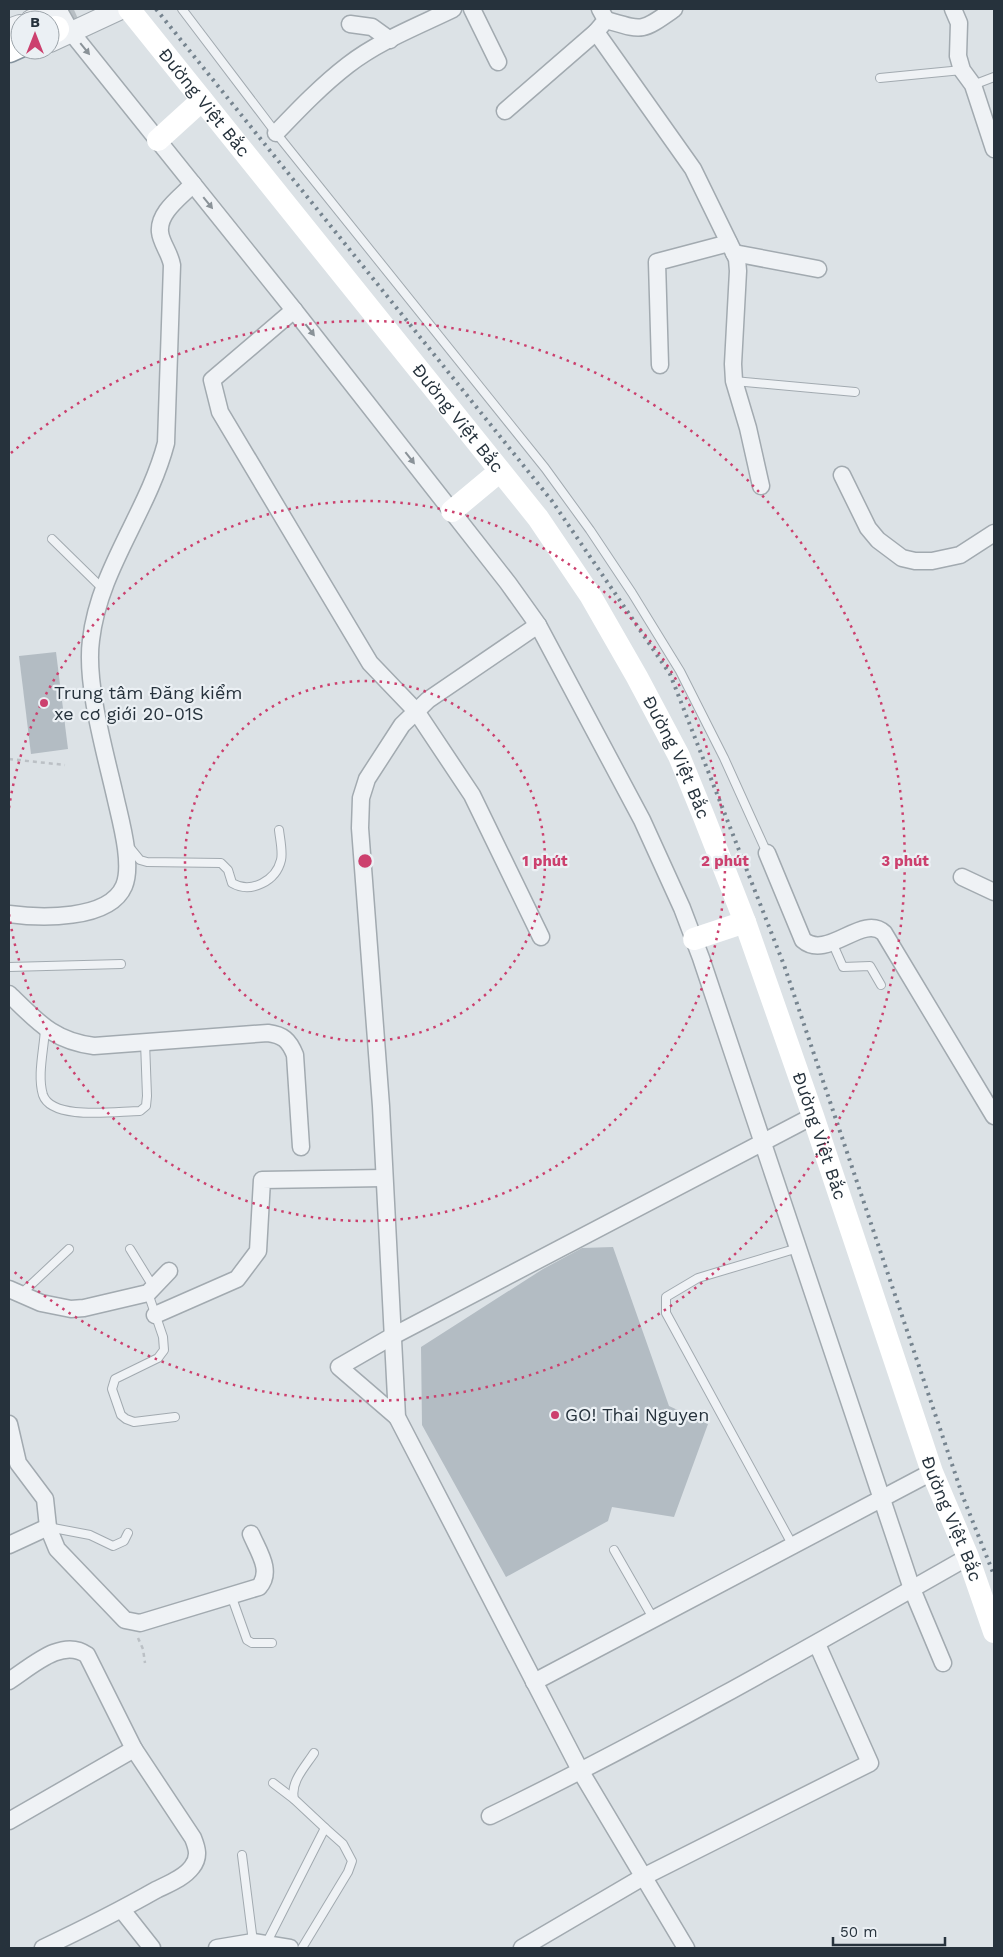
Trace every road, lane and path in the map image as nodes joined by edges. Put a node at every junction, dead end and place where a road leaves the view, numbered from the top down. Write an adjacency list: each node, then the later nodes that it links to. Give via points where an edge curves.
1 (121, 9): 9 (street)
2 (128, 9): 18 (main road, Đường Việt Bắc)
3 (182, 9): 20 (lane)
4 (453, 9): 12 (street)
5 (472, 9): 13 (street)
6 (674, 9): 8 (street, via 638,29)
7 (953, 9): 14 (street, via 959,23 958,56)
8 (601, 20): 19 (street); 24 (street, via 693,169)
9 (60, 22)
10 (350, 24): 12 (street, via 372,27)
11 (60, 32): 21 (street, one-way to 21)
12 (390, 40): 20 (street, via 330,79)
13 (498, 62)
14 (962, 70): 16 (lane); 17 (street)
15 (994, 77): 17 (lane)
16 (880, 78)
17 (973, 85): 22 (street)
18 (202, 100): 21 (main road); 30 (main road, Đường Việt Bắc)
19 (505, 111)
20 (276, 133): 43 (lane, via 544,468 595,538 680,672)
21 (158, 140): 23 (street)
22 (994, 149)
23 (193, 184): 26 (street, one-way to 26); 36 (street, via 162,216 160,232 172,265 166,443 152,486)
24 (732, 248): 25 (street); 27 (street, via 657,262); 28 (street, via 738,272)
25 (818, 269)
26 (294, 310): 33 (street, one-way to 33); 38 (street, via 212,380 220,412 370,663)
27 (660, 365)
28 (734, 381): 29 (lane); 32 (street)
29 (855, 392)
30 (500, 471): 33 (main road); 47 (main road, Đường Việt Bắc, via 538,518 584,587 637,677 679,756)
31 (842, 475): 34 (street, via 868,528 902,558 932,561 960,555)
32 (761, 486)
33 (452, 511): 37 (street)
34 (994, 533)
35 (52, 539): 36 (lane)
36 (102, 588): 42 (street, via 89,658 100,732)
37 (538, 625): 38 (street); 49 (street, via 642,820)
38 (416, 711): 48 (street, via 472,795); 61 (street, via 402,725 367,779 361,798 360,828)
39 (9, 759): 40 (path)
40 (65, 766)
41 (279, 830): 42 (lane, via 282,859 271,879 254,886 240,887 232,883 228,870 221,863 140,860)
42 (123, 831): 46 (street, via 126,872 124,886 115,898 74,915)
43 (767, 853): 50 (street, via 803,940 814,946)
44 (962, 877): 45 (street)
45 (994, 892)
46 (9, 914)
47 (744, 922): 49 (main road); 57 (main road, Đường Việt Bắc)
48 (541, 938)
49 (694, 939): 59 (street)
50 (832, 942): 53 (lane, via 843,967 870,966); 58 (street, via 871,928 884,934)
51 (121, 964): 52 (lane)
52 (9, 967)
53 (881, 984)
54 (9, 994): 55 (street)
55 (45, 1029): 56 (street, via 76,1044 94,1046); 56 (lane, via 43,1095 49,1105 75,1112 140,1111 146,1106)
56 (145, 1042): 60 (street, via 268,1033 280,1035 289,1042 295,1055)
57 (813, 1116): 59 (street); 73 (main road, Đường Việt Bắc)
58 (994, 1116)
59 (764, 1142): 62 (street); 69 (street)
60 (301, 1147)
61 (384, 1178): 68 (street, via 262,1180 258,1251 237,1279); 69 (street)
62 (798, 1248): 74 (street); 78 (lane, via 698,1278 666,1297 666,1313)
63 (69, 1249): 67 (lane)
64 (130, 1249): 66 (lane)
65 (169, 1271): 66 (street)
66 (151, 1290): 67 (street, via 102,1305 71,1309 41,1303); 68 (lane)
67 (15, 1292)
68 (155, 1315): 70 (lane, via 164,1345 162,1355 115,1379 112,1389 126,1420)
69 (391, 1337): 71 (street); 71 (street, via 339,1367)
70 (175, 1417)
71 (397, 1417): 92 (street)
72 (9, 1424): 75 (street, via 18,1463 45,1499)
73 (932, 1472): 74 (street); 81 (main road, Đường Việt Bắc)
74 (882, 1497): 78 (street); 82 (street)
75 (48, 1527): 76 (lane, via 90,1535 113,1546 124,1541); 79 (street); 85 (street, via 57,1549)
76 (128, 1533)
77 (251, 1534): 83 (street, via 267,1572 265,1580 259,1587)
78 (792, 1544): 84 (street)
79 (9, 1545)
80 (614, 1550): 84 (lane)
81 (968, 1557): 82 (street); 86 (main road, Đường Việt Bắc)
82 (912, 1589): 88 (street); 90 (street)
83 (231, 1595): 85 (street); 87 (lane, via 248,1640)
84 (653, 1618): 92 (street)
85 (131, 1623): 89 (path, via 143,1648)
86 (994, 1632)
87 (272, 1643)
88 (817, 1644): 95 (street); 102 (street, via 870,1763)
89 (145, 1663)
90 (943, 1663)
91 (9, 1681): 93 (street, via 60,1649 81,1650 87,1655)
92 (534, 1682): 95 (street)
93 (134, 1749): 99 (street); 103 (street, via 193,1838 197,1858 183,1875)
94 (314, 1754): 97 (lane, via 293,1787)
95 (581, 1772): 98 (street); 102 (street)
96 (273, 1783): 97 (lane)
97 (294, 1799): 100 (lane)
98 (490, 1816)
99 (9, 1821)
100 (325, 1828): 104 (lane); 109 (lane, via 343,1844 352,1861)
101 (242, 1856): 104 (lane)
102 (643, 1877): 110 (street); 111 (street)
103 (122, 1910): 105 (street); 106 (street)
104 (260, 1943): 107 (street); 108 (street)
105 (43, 1948)
106 (152, 1948)
107 (217, 1948)
108 (290, 1948)
109 (302, 1948)
110 (522, 1948)
111 (686, 1948)

